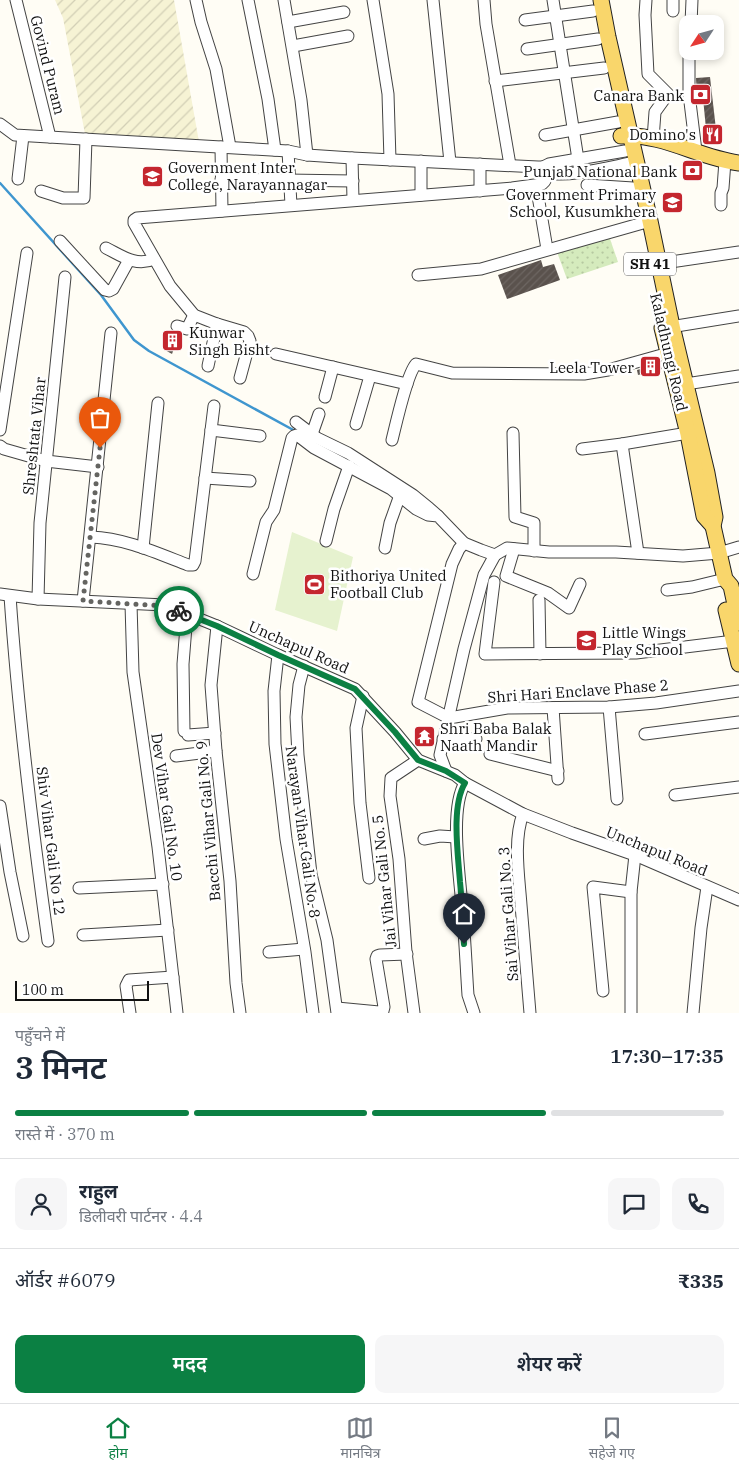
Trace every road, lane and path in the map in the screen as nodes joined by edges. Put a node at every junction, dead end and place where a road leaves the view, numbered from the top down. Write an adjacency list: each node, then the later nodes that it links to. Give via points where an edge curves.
1 (16, 0): 31 (street, Govind Puram)
2 (196, 0): 34 (street, via 216,69)
3 (248, 0): 35 (street)
4 (284, 0): 16 (street)
5 (373, 0): 42 (street, via 388,94)
6 (433, 0): 44 (street)
7 (484, 0): 25 (street)
8 (553, 0): 14 (street)
9 (646, 0): 32 (street, via 648,74 668,94 655,112)
10 (692, 0): 13 (street)
11 (595, 4): 14 (street); 18 (main road, Kaladhungi Road / SH 41); 28 (main road, Kaladhungi Road / SH 41, via 608,38)
12 (344, 12): 16 (street)
13 (691, 15)
14 (556, 16): 15 (street); 19 (street)
15 (524, 20)
16 (288, 22): 20 (street)
17 (348, 36): 20 (street)
18 (598, 40): 19 (street); 23 (main road, Kaladhungi Road / SH 41)
19 (560, 45): 21 (street); 24 (street)
20 (293, 46): 38 (street)
21 (526, 50)
22 (689, 60): 37 (street)
23 (604, 68): 24 (street); 28 (main road, Kaladhungi Road / SH 41)
24 (565, 73): 25 (street); 27 (street)
25 (495, 81): 47 (street)
26 (0, 124): 30 (street, via 15,135)
27 (574, 130): 28 (street); 29 (street); 40 (street)
28 (623, 131): 32 (main road); 41 (main road, Kaladhungi Road / SH 41)
29 (546, 135)
30 (23, 136): 31 (street); 50 (street)
31 (50, 137): 33 (street)
32 (653, 138): 37 (main road)
33 (86, 139): 34 (street); 56 (street, via 84,198 63,198)
34 (225, 147): 35 (street); 51 (street)
35 (275, 150): 36 (street)
36 (288, 150): 38 (street); 52 (street)
37 (696, 151): 45 (main road)
38 (307, 155): 39 (street)
39 (352, 158): 42 (street); 53 (street)
40 (578, 159): 41 (street); 48 (street, via 549,164); 49 (street)
41 (630, 159): 49 (street); 55 (main road, Kaladhungi Road / SH 41); 64 (main road, Kaladhungi Road / SH 41)
42 (390, 160): 43 (street)
43 (421, 161): 44 (street); 59 (street)
44 (450, 162): 46 (street)
45 (732, 162): 62 (street, via 721,193)
46 (480, 164): 47 (street); 58 (street)
47 (510, 166): 48 (street)
48 (544, 170): 49 (street, via 556,175); 58 (street, via 545,181 542,184)
49 (580, 172)
50 (18, 178)
51 (221, 179): 52 (street); 63 (street)
52 (289, 181): 53 (street); 61 (street)
53 (353, 181): 60 (street)
54 (587, 184): 55 (street)
55 (633, 188): 64 (main road, Kaladhungi Road / SH 41)
56 (41, 190)
57 (537, 190): 67 (street)
58 (480, 191): 59 (street)
59 (421, 195): 60 (street)
60 (354, 200): 61 (street)
61 (290, 205): 63 (street)
62 (721, 205)
63 (222, 211): 70 (street, via 137,218 134,223)
64 (645, 221): 67 (street); 72 (main road, Kaladhungi Road / SH 41)
65 (60, 241): 71 (street, via 105,290 113,289)
66 (106, 248): 71 (street)
67 (548, 249): 73 (street, via 481,269)
68 (739, 252): 72 (street)
69 (27, 253): 96 (street)
70 (154, 259): 71 (street); 75 (street, via 170,286)
71 (130, 260)
72 (654, 264): 79 (main road, Kaladhungi Road / SH 41)
73 (418, 275)
74 (65, 277): 106 (street, Shreshtata Vihar)
75 (194, 315): 77 (street); 78 (street, via 187,329)
76 (739, 316): 79 (street)
77 (217, 324): 83 (street); 87 (street, via 248,336 250,341)
78 (177, 326)
79 (667, 327): 81 (main road, Kaladhungi Road / SH 41)
80 (111, 333): 108 (street)
81 (672, 352): 88 (street, via 584,374 452,373 416,364); 89 (main road, Kaladhungi Road / SH 41)
82 (276, 354): 84 (street)
83 (208, 366)
84 (333, 367): 85 (street); 90 (street)
85 (370, 376): 88 (street); 95 (street)
86 (739, 376): 89 (street)
87 (240, 378)
88 (407, 384): 102 (street)
89 (680, 384): 99 (main road, Kaladhungi Road / SH 41)
90 (325, 397)
91 (158, 403): 117 (street)
92 (214, 406): 97 (street)
93 (319, 414): 100 (street)
94 (296, 422): 100 (street)
95 (356, 424)
96 (0, 430)
97 (211, 430): 101 (street); 109 (street)
98 (513, 433): 120 (street, via 516,517 534,523)
99 (693, 433): 103 (street); 122 (main road, Kaladhungi Road / SH 41, via 715,517 712,526)
100 (312, 434): 112 (street, via 389,479)
101 (260, 436)
102 (392, 440)
103 (622, 444): 105 (street); 121 (street)
104 (0, 446): 106 (street)
105 (582, 449)
106 (46, 461): 108 (street); 130 (street, Shreshtata Vihar)
107 (349, 466): 111 (street); 114 (street); 124 (street, via 297,435 292,438 274,510 266,522)
108 (98, 467): 113 (street)
109 (205, 478): 110 (street); 117 (street, via 193,565)
110 (250, 481)
111 (400, 495): 112 (street, via 428,516); 118 (street)
112 (438, 516): 115 (street)
113 (90, 537): 117 (street, via 105,537); 132 (street)
114 (326, 541)
115 (464, 543): 123 (street); 146 (street, via 452,564 418,702)
116 (739, 547): 122 (street)
117 (143, 548)
118 (385, 548)
119 (514, 549): 120 (street); 123 (street, via 507,548); 127 (street, via 506,576 548,593 568,608)
120 (534, 551): 121 (street)
121 (638, 553): 122 (street, via 683,556)
122 (719, 553): 125 (main road, Kaladhungi Road / SH 41)
123 (495, 554): 146 (street, via 484,575)
124 (253, 574)
125 (725, 579): 128 (street); 135 (main road, Kaladhungi Road / SH 41, via 731,586); 137 (main road, Kaladhungi Road / SH 41, via 722,589)
126 (494, 582): 138 (street, via 485,654)
127 (580, 584)
128 (667, 590)
129 (5, 595): 130 (street, Unchapul Road); 175 (street, Shiv Vihar Gali No 12)
130 (38, 599): 132 (street, Unchapul Road)
131 (539, 600): 138 (street)
132 (83, 601): 133 (street, Unchapul Road)
133 (131, 604): 134 (street, Unchapul Road, via 165,606); 167 (street, Dev Vihar Gali No. 10, via 133,672)
134 (187, 614): 136 (street, Unchapul Road); 148 (street, via 183,664 186,733)
135 (739, 623)
136 (217, 626): 139 (street, Unchapul Road); 148 (street, Bacchi Vihar Gali No. 9, via 211,685)
137 (734, 641): 138 (street, via 636,653); 140 (main road, Kaladhungi Road / SH 41)
138 (540, 654)
139 (278, 655): 141 (street, Unchapul Road); 176 (street, Narayan Vihar Gali No. 8, via 274,691 275,744)
140 (739, 664)
141 (304, 666): 143 (street, Unchapul Road, via 355,689); 181 (street, via 296,717 298,755 311,874 327,940)
142 (739, 691): 144 (street, Shri Hari Enclave Phase 2)
143 (362, 696): 155 (street, Unchapul Road); 166 (street, via 356,728)
144 (609, 707): 145 (street, Shri Hari Enclave Phase 2); 160 (street)
145 (554, 708): 146 (street, Shri Hari Enclave Phase 2, via 507,708); 153 (street, via 558,775)
146 (449, 718): 150 (street)
147 (739, 722): 149 (street)
148 (215, 733): 152 (street, Bacchi Vihar Gali No. 9)
149 (645, 734)
150 (443, 739): 151 (street); 156 (street, via 440,755)
151 (476, 739)
152 (216, 751): 154 (street); 184 (street, Bacchi Vihar Gali No. 9)
153 (490, 754)
154 (176, 756)
155 (418, 760): 156 (street, Unchapul Road); 178 (street, Jai Vihar Gali No. 5, via 391,778 390,783)
156 (446, 771): 157 (street, Unchapul Road)
157 (465, 783): 162 (street, Unchapul Road); 163 (street, via 460,790)
158 (739, 788): 159 (street)
159 (675, 795)
160 (617, 799)
161 (0, 806): 174 (street)
162 (522, 814): 165 (street, Unchapul Road); 188 (street, Sai Vihar Gali No. 3, via 518,840 519,875)
163 (456, 837): 164 (street); 187 (street, via 468,996)
164 (424, 839)
165 (635, 855): 169 (street, Unchapul Road); 170 (street)
166 (369, 878)
167 (163, 884): 168 (street); 172 (street, Dev Vihar Gali No. 10)
168 (79, 888)
169 (707, 888): 171 (street, Unchapul Road); 190 (street)
170 (631, 892): 180 (street, via 593,887); 189 (street)
171 (739, 900)
172 (168, 930): 173 (street); 179 (street, Dev Vihar Gali No. 10)
173 (83, 935)
174 (23, 936)
175 (48, 941)
176 (304, 949): 177 (street); 185 (street, Narayan Vihar Gali No. 8)
177 (269, 952)
178 (407, 954): 181 (street, via 377,956 383,1011); 186 (street, Jai Vihar Gali No. 5)
179 (173, 977): 182 (street, via 129,980 126,986); 183 (street, Dev Vihar Gali No. 10)
180 (603, 991)
181 (337, 1011)
182 (130, 1013)
183 (177, 1013)
184 (240, 1013)
185 (313, 1013)
186 (414, 1013)
187 (474, 1013)
188 (530, 1013)
189 (630, 1013)
190 (692, 1013)

